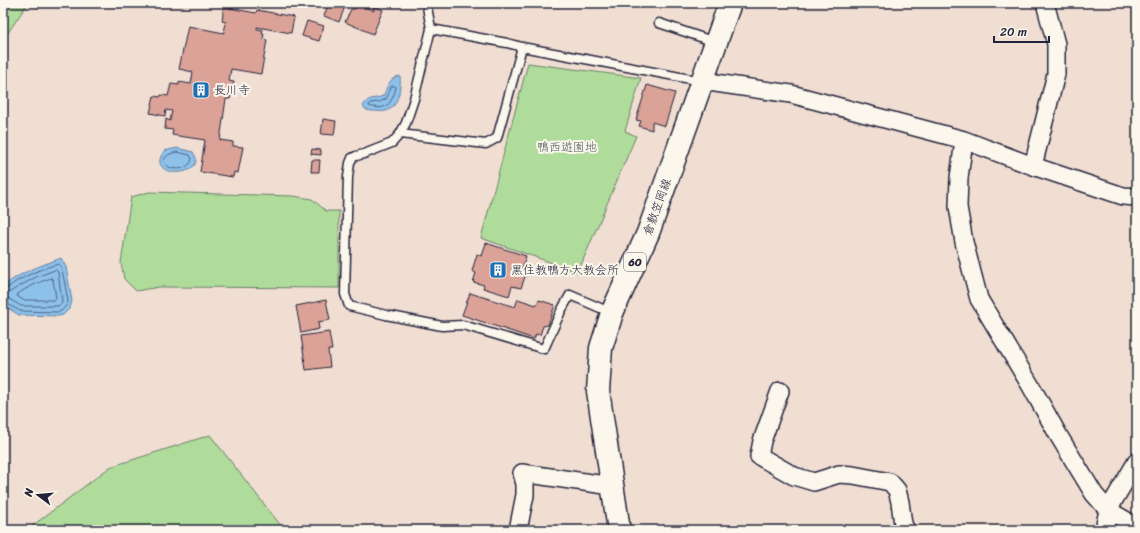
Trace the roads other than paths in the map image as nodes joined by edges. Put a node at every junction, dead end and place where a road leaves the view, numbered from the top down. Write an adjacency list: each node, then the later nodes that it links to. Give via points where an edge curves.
1 (428, 3): 5 (lane)
2 (730, 3): 6 (main road, 倉敷笠岡線 / 60)
3 (1046, 3): 11 (street, via 1056,44 1056,74)
4 (659, 23): 6 (lane)
5 (431, 29): 7 (lane); 9 (lane, via 414,99)
6 (716, 42): 8 (main road, 倉敷笠岡線 / 60)
7 (522, 46): 8 (lane); 9 (lane, via 497,138 486,144)
8 (702, 81): 10 (street, via 791,94); 13 (main road, 倉敷笠岡線 / 60, via 648,233)
9 (400, 134): 13 (lane, via 392,143 356,156 350,163 345,294 349,306 442,326 463,325 544,349 570,295)
10 (964, 140): 11 (street); 17 (street, via 958,207 979,299 1080,472)
11 (1033, 166): 12 (street, via 1124,196)
12 (1137, 197)
13 (612, 313): 16 (main road, 倉敷笠岡線 / 60, via 601,348 598,391)
14 (780, 391): 21 (street, via 759,456 794,476 814,482 839,474 890,482 897,490)
15 (1137, 461): 17 (street)
16 (612, 486): 19 (street, via 522,473 526,495); 20 (main road, 倉敷笠岡線 / 60)
17 (1108, 510): 18 (street); 22 (street)
18 (1137, 527)
19 (518, 530)
20 (619, 530)
21 (906, 530)
22 (1104, 530)

